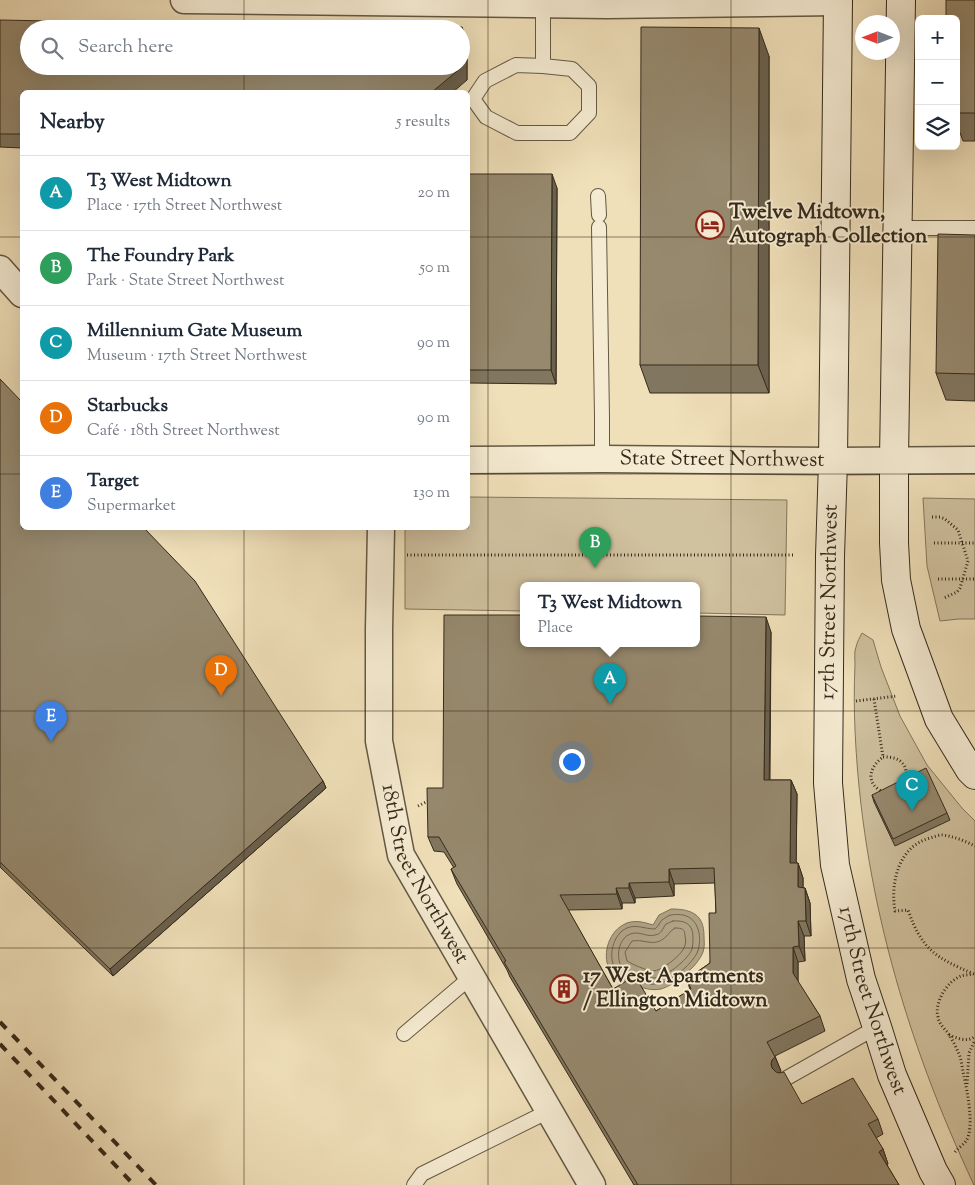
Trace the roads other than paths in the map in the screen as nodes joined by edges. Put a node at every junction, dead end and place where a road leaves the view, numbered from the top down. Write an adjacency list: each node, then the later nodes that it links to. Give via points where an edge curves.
1 (184, 0): 3 (street)
2 (901, 0): 9 (main road)
3 (349, 1): 6 (street)
4 (838, 1): 5 (street); 17 (main road, 17th Street Northwest)
5 (607, 2): 6 (street)
6 (543, 4): 7 (lane)
7 (543, 66): 7 (lane, via 516,65 485,81 473,99 486,117 517,133 570,133 589,113 589,86 572,69)
8 (598, 196): 13 (lane)
9 (898, 228): 10 (lane); 15 (main road)
10 (975, 228)
11 (0, 269): 12 (street)
12 (20, 292)
13 (602, 459): 14 (street, State Street Northwest); 17 (street, State Street Northwest)
14 (470, 460)
15 (894, 460): 16 (street, State Street Northwest); 17 (street, State Street Northwest); 19 (main road, via 896,580 906,629 939,719)
16 (975, 460)
17 (833, 461): 21 (main road, 17th Street Northwest, via 829,792 835,865 861,979)
18 (381, 530): 20 (street, 18th Street Northwest, via 379,741 401,856)
19 (975, 775)
20 (471, 977): 22 (lane); 24 (street, 18th Street Northwest)
21 (876, 1027): 23 (lane); 27 (main road, 17th Street Northwest, via 892,1075)
22 (404, 1034)
23 (784, 1079)
24 (549, 1111): 25 (lane, via 422,1174); 26 (street, 18th Street Northwest)
25 (414, 1185)
26 (592, 1185)
27 (941, 1185)

